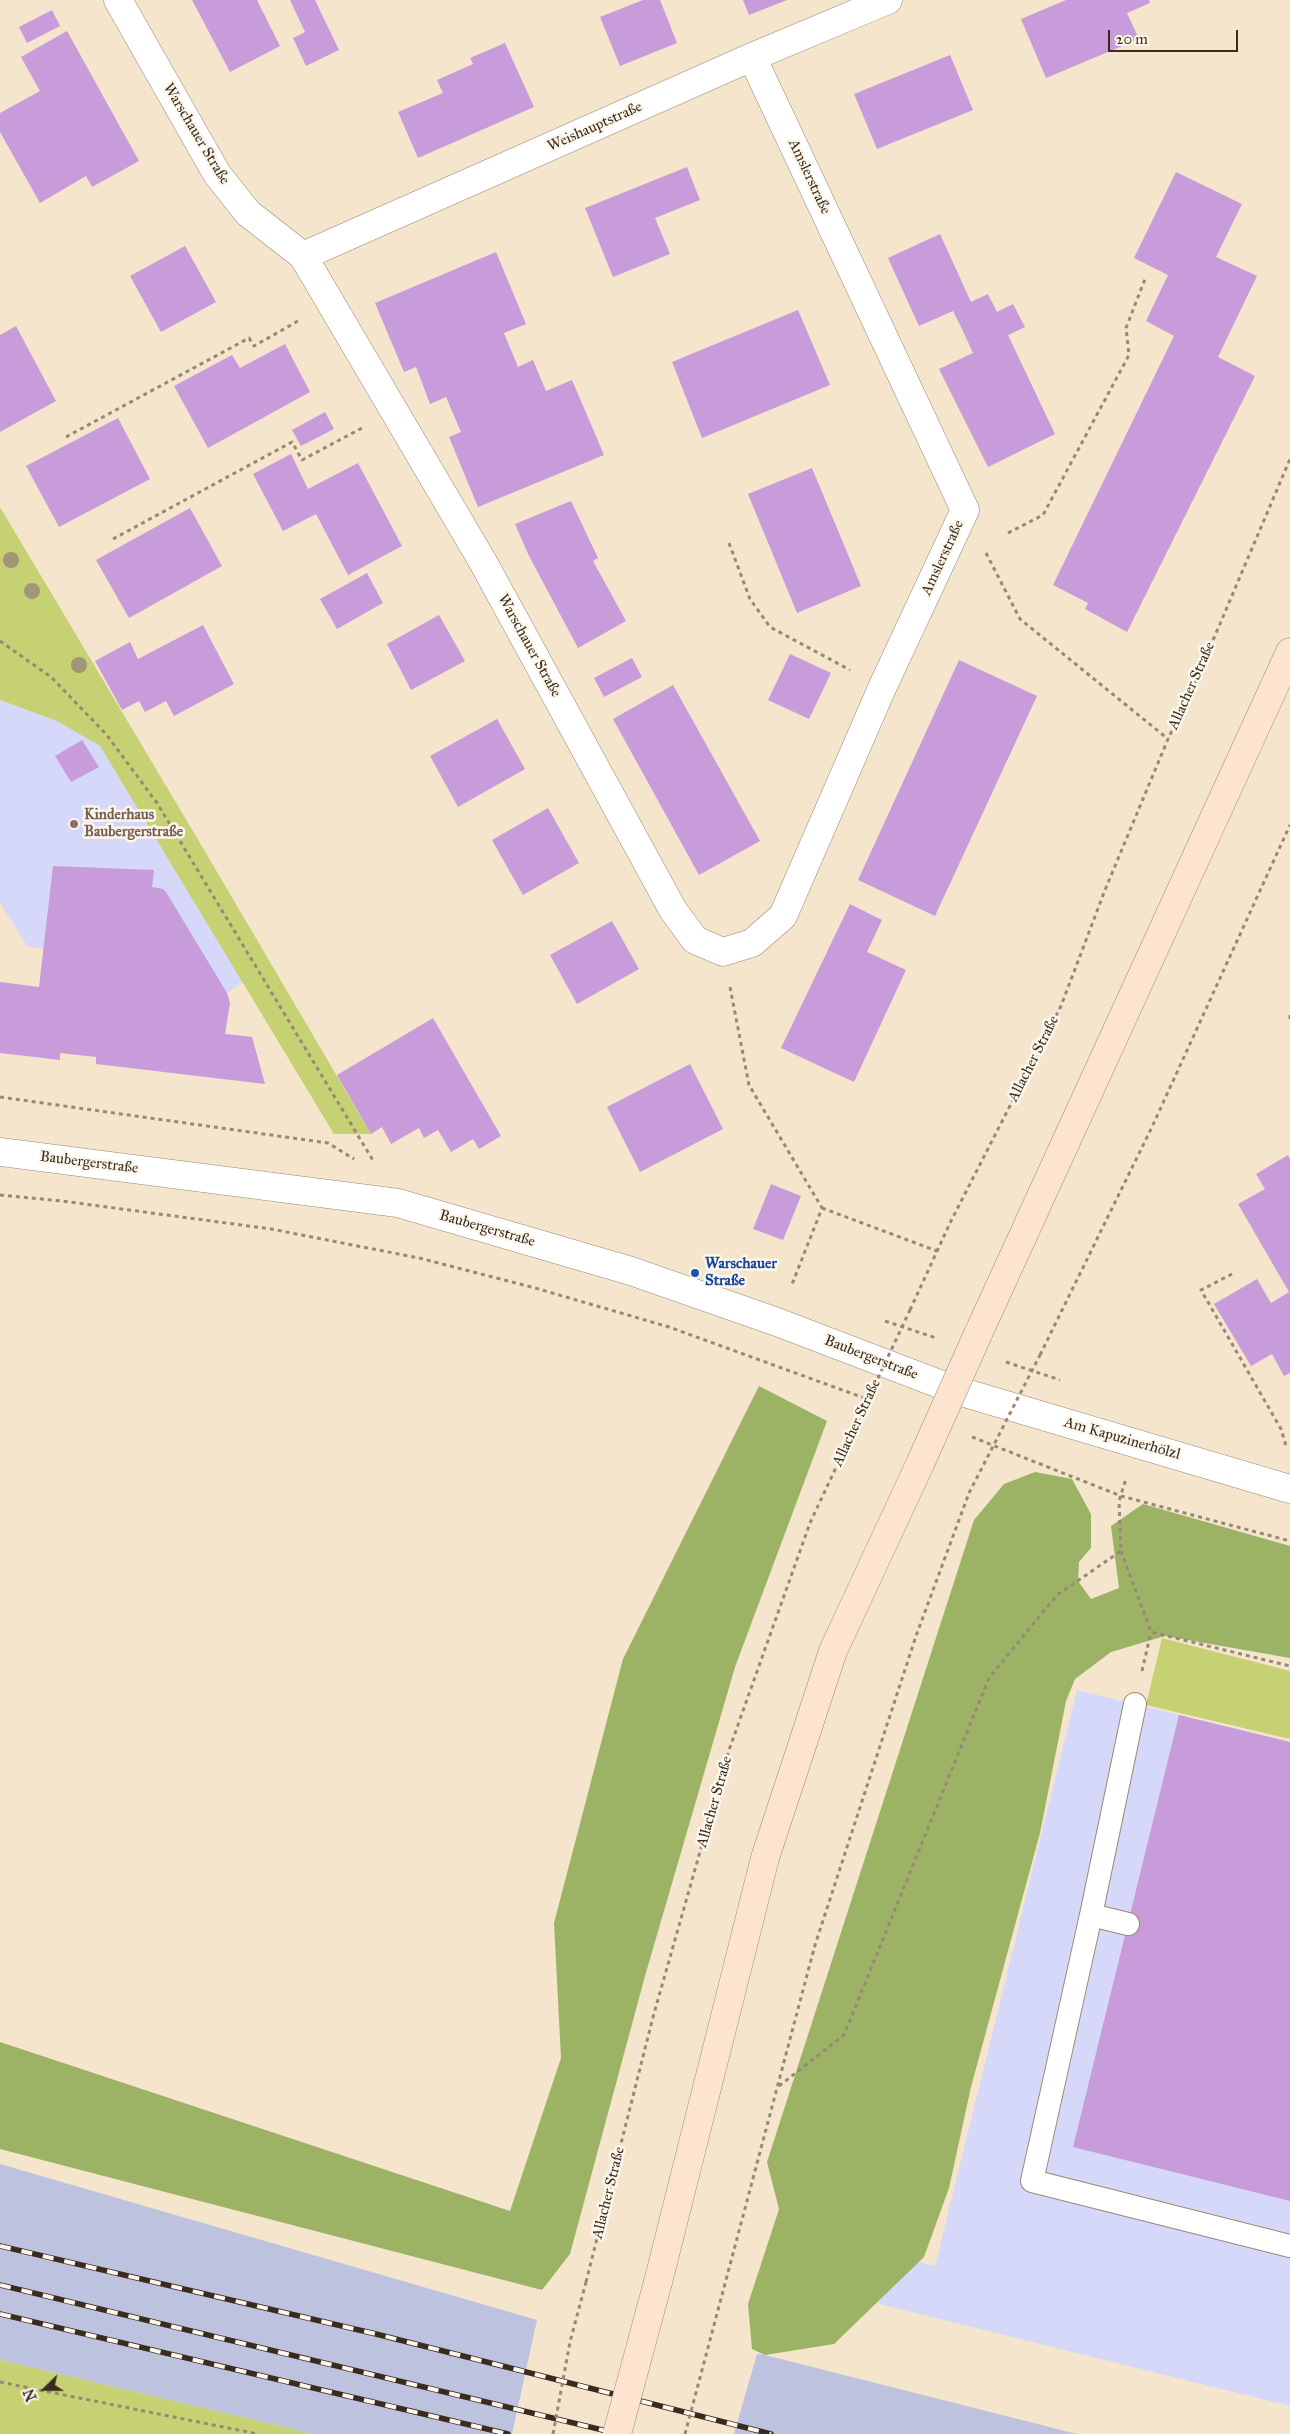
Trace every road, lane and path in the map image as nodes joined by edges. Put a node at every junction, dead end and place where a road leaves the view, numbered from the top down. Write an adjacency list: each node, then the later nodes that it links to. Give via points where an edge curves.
1 (118, 0): 4 (street, Warschauer Straße, via 217,174 248,213)
2 (888, 0): 3 (street, Weishauptstraße)
3 (752, 57): 4 (street, Weishauptstraße); 10 (street, Amslerstraße)
4 (303, 256): 6 (street, Warschauer Straße)
5 (1145, 279): 11 (path, via 1126,328 1129,355 1043,514)
6 (331, 303): 7 (street, Warschauer Straße); 8 (path, via 254,346 249,338)
7 (395, 410): 12 (path, via 302,460 292,442); 19 (street, Warschauer Straße, via 483,562 673,910 695,940)
8 (66, 437)
9 (1290, 459): 17 (path, Allacher Straße)
10 (965, 510): 16 (street, Amslerstraße); 17 (path, via 1020,619)
11 (1008, 533)
12 (113, 540)
13 (729, 543): 16 (path, via 750,599 770,627)
14 (0, 641): 26 (path, via 52,677 106,734 157,803)
15 (1290, 652): 50 (main road, bridge, via 833,1651 765,1858)
16 (882, 688): 19 (street, Amslerstraße, via 784,916 752,943)
17 (1168, 739): 28 (path, Allacher Straße, via 1061,1006)
18 (1290, 825): 45 (path, bridge, via 1152,1127 969,1493 916,1636 815,1945)
19 (723, 952): 27 (path, via 748,1086)
20 (1290, 1015): 21 (path)
21 (1290, 1019)
22 (0, 1097): 24 (path, via 328,1143)
23 (0, 1152): 26 (street, Baubergerstraße)
24 (358, 1162)
25 (0, 1195): 32 (path, via 271,1229 420,1258 669,1327)
26 (398, 1203): 30 (street, Baubergerstraße, via 632,1271)
27 (822, 1208): 28 (path); 30 (path)
28 (937, 1251): 49 (path, Allacher Straße, bridge, via 810,1524 729,1750 653,2016 570,2342)
29 (1232, 1274): 35 (path, via 1201,1290 1281,1429)
30 (777, 1322): 31 (street, Baubergerstraße)
31 (955, 1390): 34 (street, Am Kapuzinerhölzl)
32 (874, 1402)
33 (966, 1435): 37 (path)
34 (1137, 1443): 36 (street, Am Kapuzinerhölzl); 37 (path)
35 (1290, 1457)
36 (1290, 1489)
37 (1121, 1496): 38 (path); 39 (path)
38 (1290, 1541)
39 (1121, 1551): 40 (path); 45 (path, via 1057,1595 990,1678 844,2035)
40 (1151, 1632): 41 (path); 42 (path)
41 (1290, 1666)
42 (1134, 1704): 43 (lane)
43 (1091, 1915): 44 (lane); 46 (lane, via 1032,2181)
44 (1128, 1924)
45 (778, 2086): 51 (path, bridge)
46 (1290, 2246)
47 (0, 2382): 48 (path)
48 (258, 2434)
49 (553, 2434)
50 (617, 2434)
51 (685, 2434)

